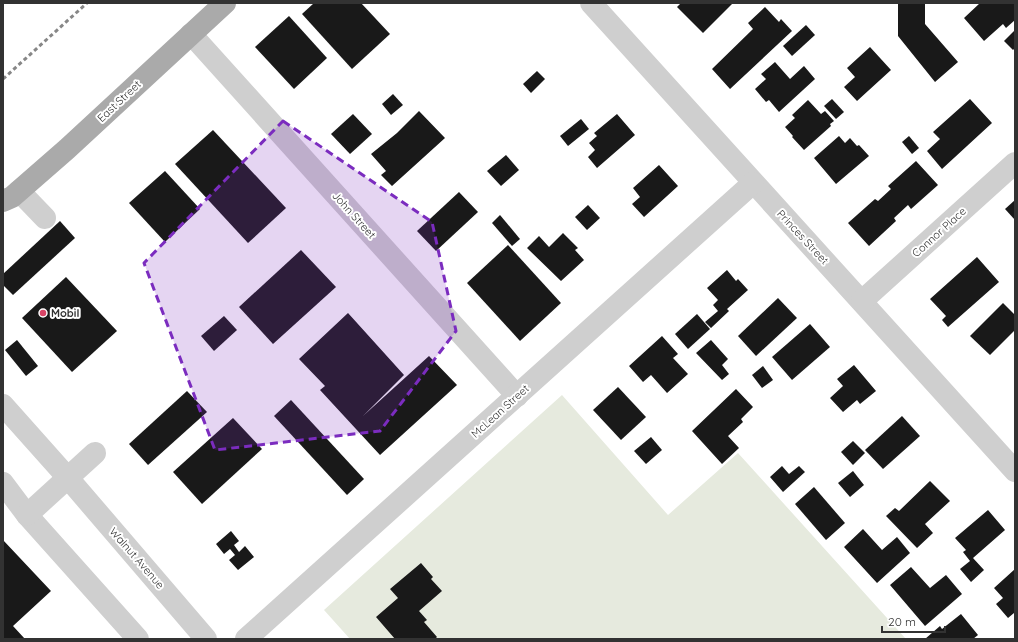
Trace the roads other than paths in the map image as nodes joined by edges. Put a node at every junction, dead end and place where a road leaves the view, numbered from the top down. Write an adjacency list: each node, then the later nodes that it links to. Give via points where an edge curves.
1 (225, 3): 3 (main road, East Street)
2 (591, 3): 5 (street, Princes Street)
3 (191, 34): 6 (main road, East Street); 9 (street, John Street)
4 (1015, 163): 8 (street, Connor Place)
5 (753, 183): 8 (street, Princes Street); 9 (street, McLean Street)
6 (9, 200): 7 (street)
7 (44, 218)
8 (862, 302): 12 (street, Princes Street)
9 (517, 396): 18 (street, McLean Street)
10 (3, 405): 13 (street, Walnut Avenue)
11 (95, 453): 13 (street)
12 (1015, 471)
13 (68, 478): 15 (street); 17 (street, Walnut Avenue)
14 (3, 483): 15 (street)
15 (27, 515): 16 (street)
16 (138, 639)
17 (206, 639)
18 (246, 639)

